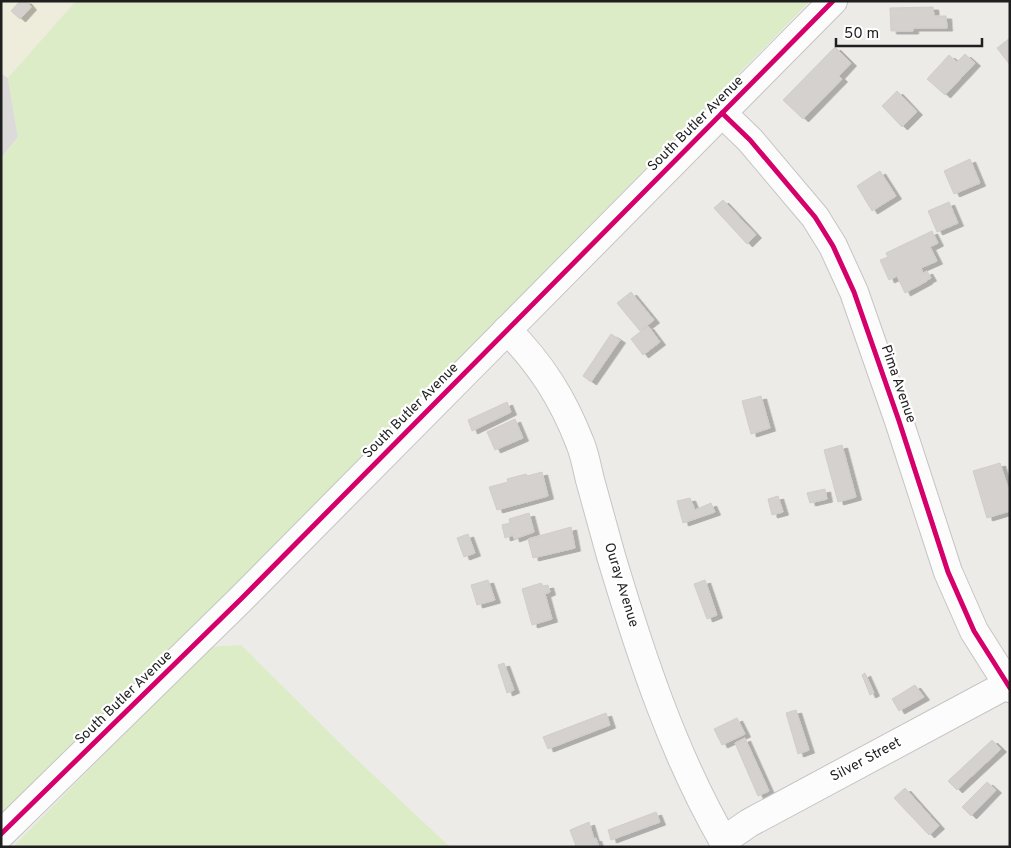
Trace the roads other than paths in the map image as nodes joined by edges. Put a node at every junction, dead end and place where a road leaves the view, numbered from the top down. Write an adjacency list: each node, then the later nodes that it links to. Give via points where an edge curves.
1 (832, 1): 2 (street, South Butler Avenue)
2 (722, 113): 3 (street, South Butler Avenue); 4 (street, Pima Avenue, via 750,140 815,217 833,246 854,292 948,572 974,631)
3 (507, 330): 5 (street, South Butler Avenue, via 241,599); 6 (street, Ouray Avenue, via 546,376 581,445 611,556 661,706 695,788)
4 (1009, 685): 6 (street, Silver Street, via 757,819)
5 (1, 834)
6 (725, 844)

